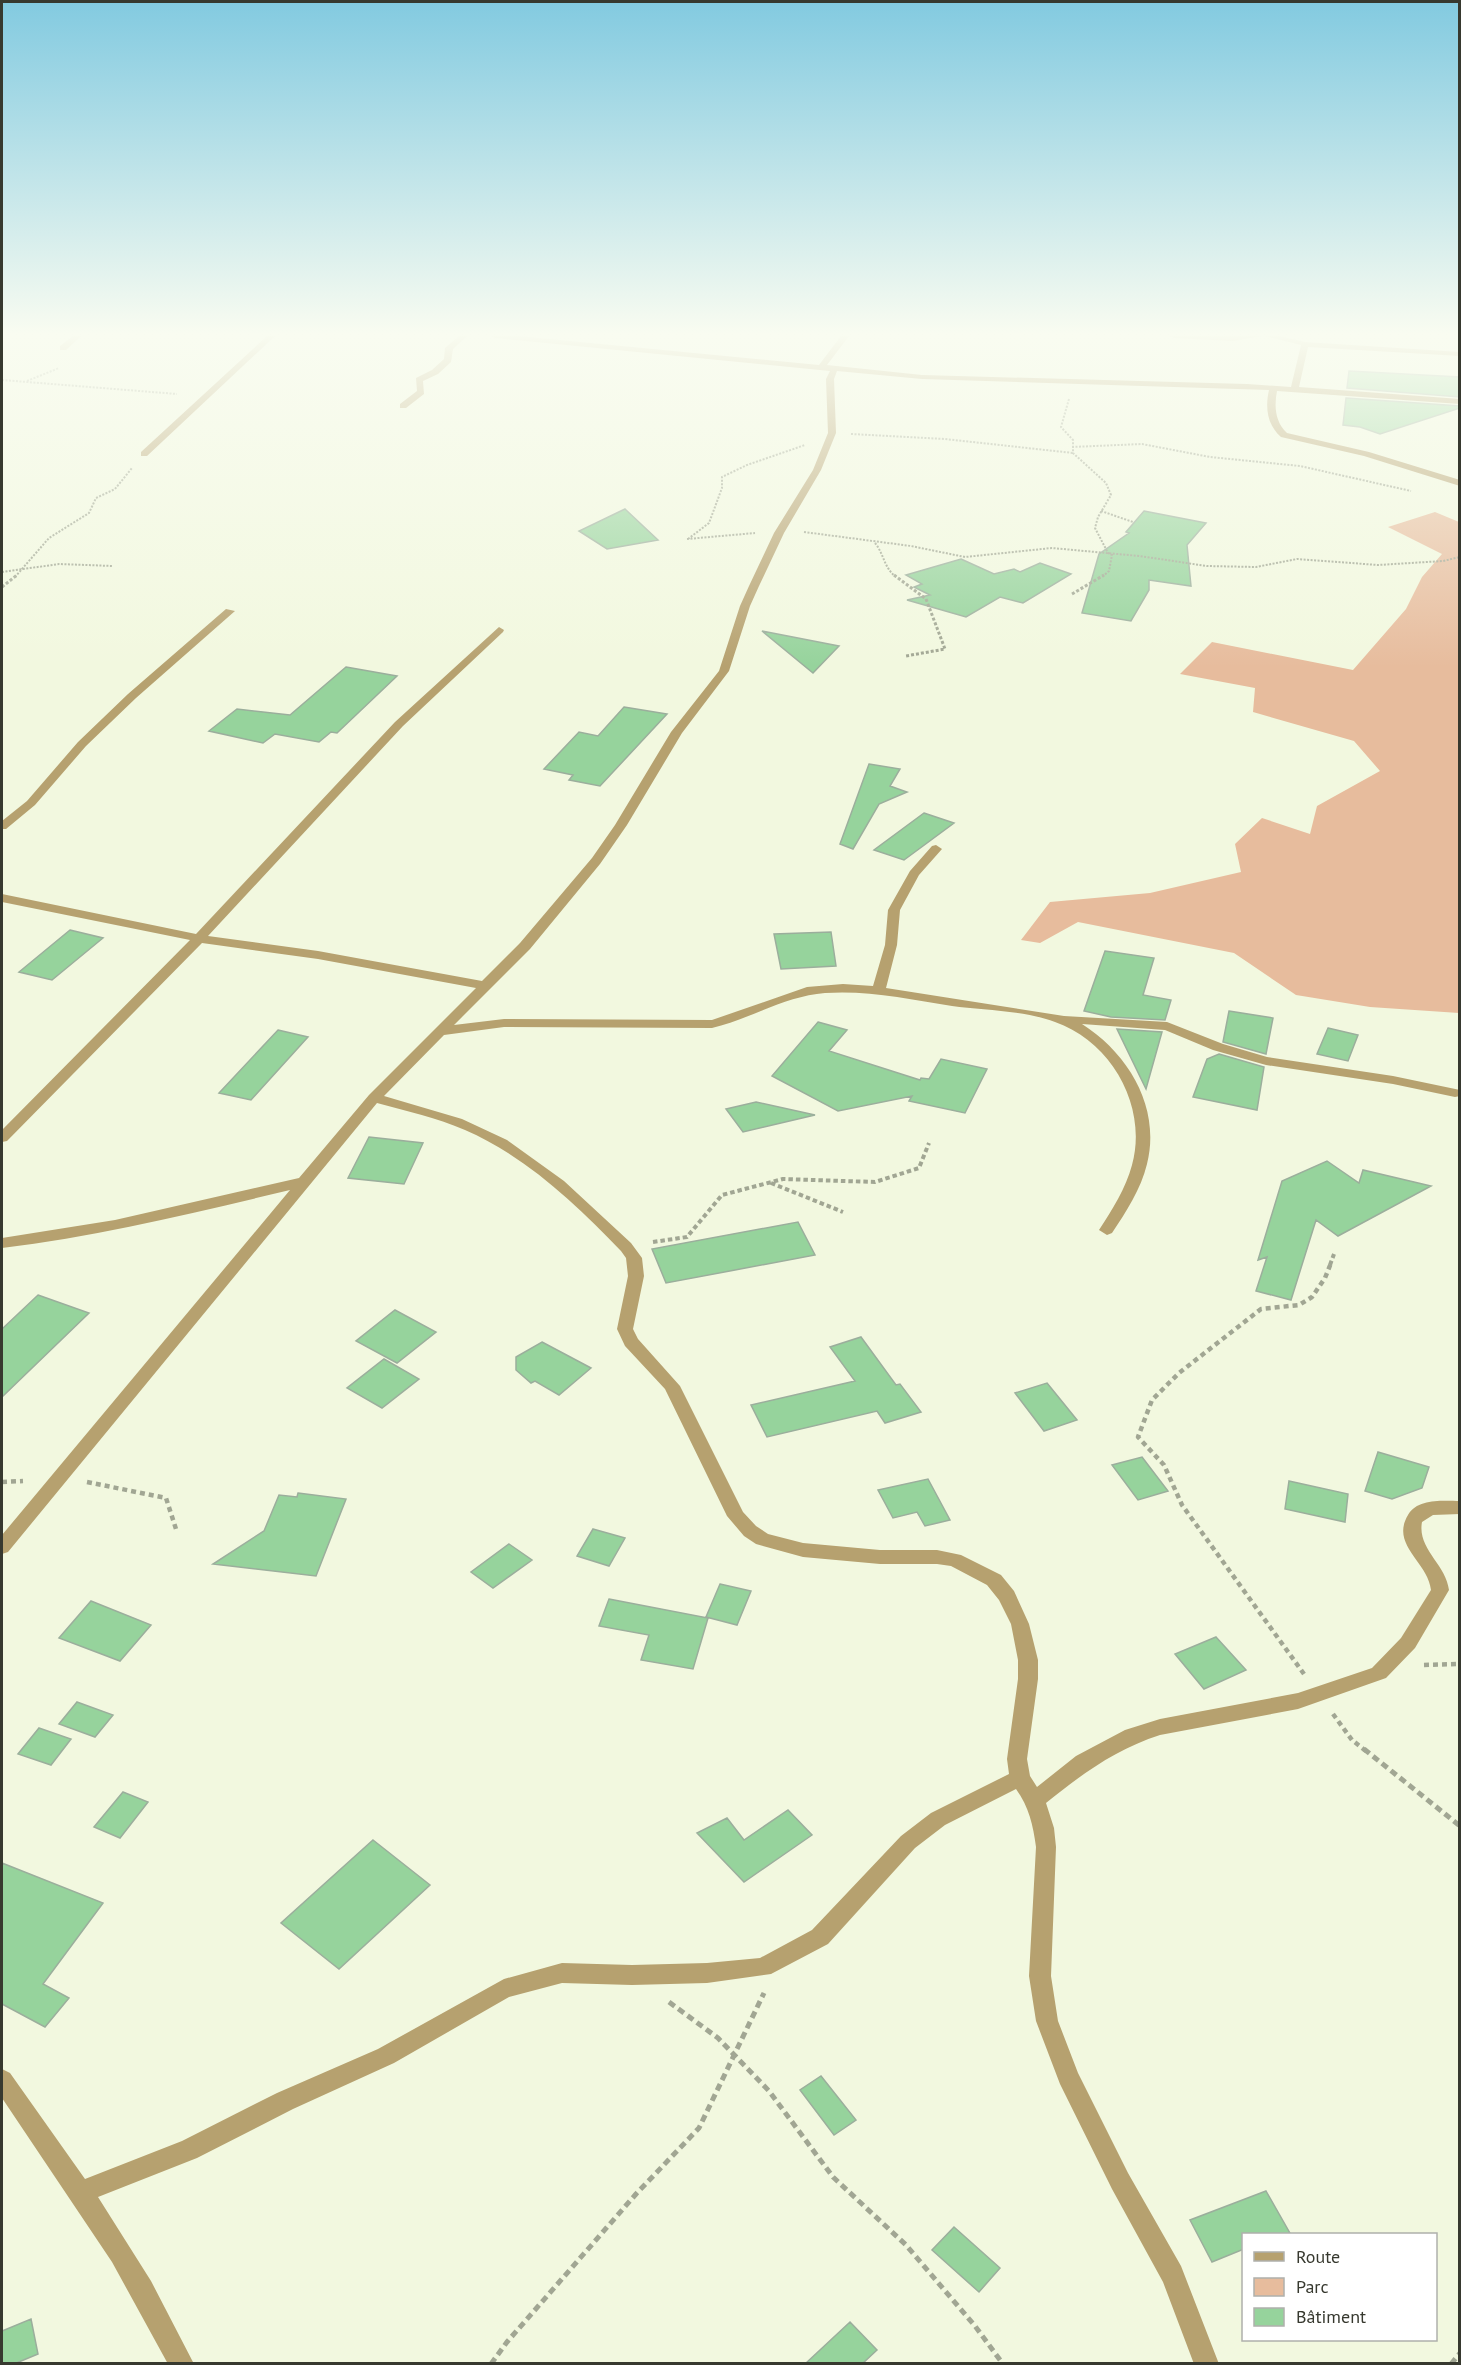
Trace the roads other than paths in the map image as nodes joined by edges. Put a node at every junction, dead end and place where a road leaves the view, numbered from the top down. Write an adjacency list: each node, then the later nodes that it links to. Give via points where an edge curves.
1 (152, 446): 4 (street)
2 (827, 446): 12 (street, via 745,606 724,671 677,732 596,861)
3 (1333, 446): 5 (street)
4 (144, 454)
5 (1460, 483)
6 (230, 611): 8 (street, via 132,696 82,744 31,803)
7 (499, 630): 11 (street, via 399,724)
8 (2, 826)
9 (936, 849): 13 (street, via 914,874 894,910 891,945)
10 (2, 898): 11 (street)
11 (197, 938): 12 (street, via 318,955); 18 (street)
12 (486, 986): 15 (street)
13 (878, 991): 14 (street); 15 (street, via 808,991 778,998 735,1019 712,1024 516,1023)
14 (1058, 1018): 16 (street, via 1167,1026 1266,1061 1415,1083); 20 (street, via 1080,1028 1107,1051 1121,1068 1141,1108 1144,1132 1140,1164)
15 (443, 1030): 17 (street)
16 (1455, 1093)
17 (374, 1098): 19 (street); 24 (street, via 481,1132 505,1145 543,1172 626,1246 634,1258 636,1276 625,1329 631,1342 672,1386 736,1516 750,1531 762,1539 803,1550 955,1560 994,1580 1007,1596 1020,1624 1028,1660 1017,1759)
18 (2, 1138)
19 (303, 1182): 21 (street, via 146,1219); 23 (street)
20 (1107, 1230)
21 (2, 1243)
22 (1460, 1508): 25 (street, via 1428,1508 1412,1524 1414,1544 1441,1582 1440,1590 1408,1643 1379,1673 1267,1708 1160,1727 1132,1736 1083,1762)
23 (2, 1547)
24 (1020, 1778): 25 (street); 27 (street, via 938,1819 915,1836 820,1937 764,1967 707,1973 562,1973 504,1989 386,2056 189,2150)
25 (1035, 1800): 29 (street, via 1046,1847 1040,1976 1047,2021 1068,2077 1172,2276)
26 (2, 2080): 27 (street)
27 (82, 2193): 28 (street)
28 (182, 2364)
29 (1208, 2364)

